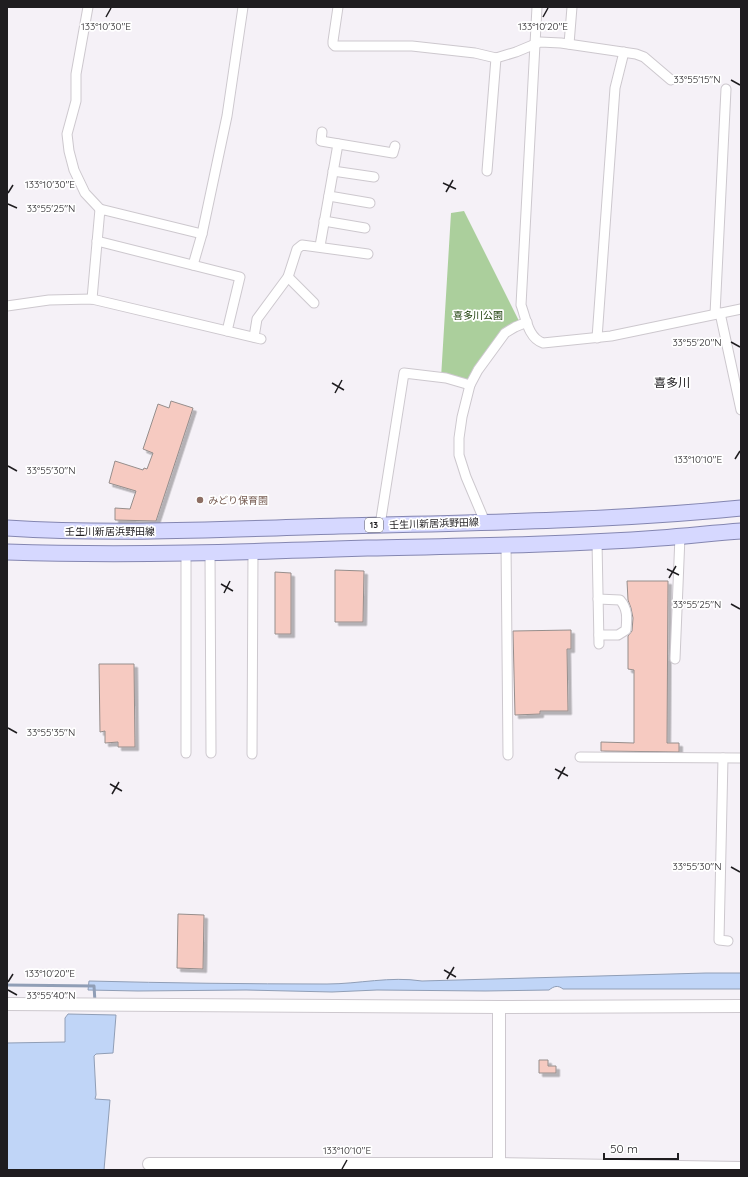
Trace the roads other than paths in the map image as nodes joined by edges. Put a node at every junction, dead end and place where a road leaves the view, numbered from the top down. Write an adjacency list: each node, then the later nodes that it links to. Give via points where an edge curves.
1 (88, 7): 20 (street, via 76,74 76,102 67,134 74,170 85,193)
2 (244, 7): 23 (street, via 227,116)
3 (338, 7): 9 (street, via 332,44 335,46 412,46)
4 (537, 7): 6 (street)
5 (572, 7): 7 (street)
6 (535, 44): 7 (street); 9 (street); 34 (street, via 521,305)
7 (569, 44): 8 (street)
8 (624, 52): 10 (street, via 644,57); 36 (street, via 615,88)
9 (496, 58): 16 (street)
10 (671, 80)
11 (726, 89): 33 (street)
12 (322, 132): 13 (street, via 321,141)
13 (338, 144): 14 (street, via 394,153); 15 (street)
14 (395, 146)
15 (333, 171): 17 (street); 18 (street)
16 (487, 171)
17 (374, 177)
18 (329, 196): 19 (street); 21 (street)
19 (370, 203)
20 (100, 209): 23 (street); 24 (street)
21 (324, 221): 22 (street); 25 (street)
22 (365, 228)
23 (202, 234): 27 (street)
24 (97, 241): 27 (street); 29 (street)
25 (320, 246): 26 (street); 28 (street, via 302,245 297,249)
26 (368, 254)
27 (193, 265): 35 (street, via 240,277)
28 (288, 277): 30 (street); 35 (street, via 257,319 257,338)
29 (92, 299): 31 (street, via 48,300); 35 (street)
30 (314, 302)
31 (7, 306)
32 (741, 309): 33 (street)
33 (717, 314): 36 (street, via 638,332); 38 (street)
34 (527, 322): 36 (street, via 533,337 543,343); 37 (street, via 505,333)
35 (227, 331)
36 (597, 338)
37 (470, 385): 40 (street, via 460,431 459,454); 41 (street, via 446,378 404,373)
38 (741, 410)
39 (741, 508): 40 (main road, 壬生川新居浜野田線 / 13, via 615,518)
40 (485, 522): 41 (main road, 壬生川新居浜野田線 / 13)
41 (380, 525): 42 (main road, 壬生川新居浜野田線 / 13, via 120,532)
42 (7, 528)
43 (741, 531): 44 (main road)
44 (680, 536): 45 (main road); 52 (street)
45 (597, 542): 46 (main road); 51 (street)
46 (506, 544): 47 (main road); 56 (street)
47 (253, 551): 49 (main road); 55 (street)
48 (7, 552): 50 (main road)
49 (210, 552): 50 (main road); 54 (street)
50 (186, 553): 53 (street)
51 (598, 599): 51 (street, via 599,640 626,630 625,606 620,600)
52 (675, 659)
53 (186, 753)
54 (211, 753)
55 (252, 754)
56 (508, 754)
57 (580, 757): 58 (street)
58 (723, 758): 59 (street); 60 (street, via 718,940)
59 (741, 758)
60 (728, 941)
61 (7, 1004): 63 (street)
62 (741, 1006): 63 (street)
63 (499, 1007): 65 (street)
64 (149, 1164): 65 (street)
65 (499, 1164): 66 (street)
66 (741, 1168)

